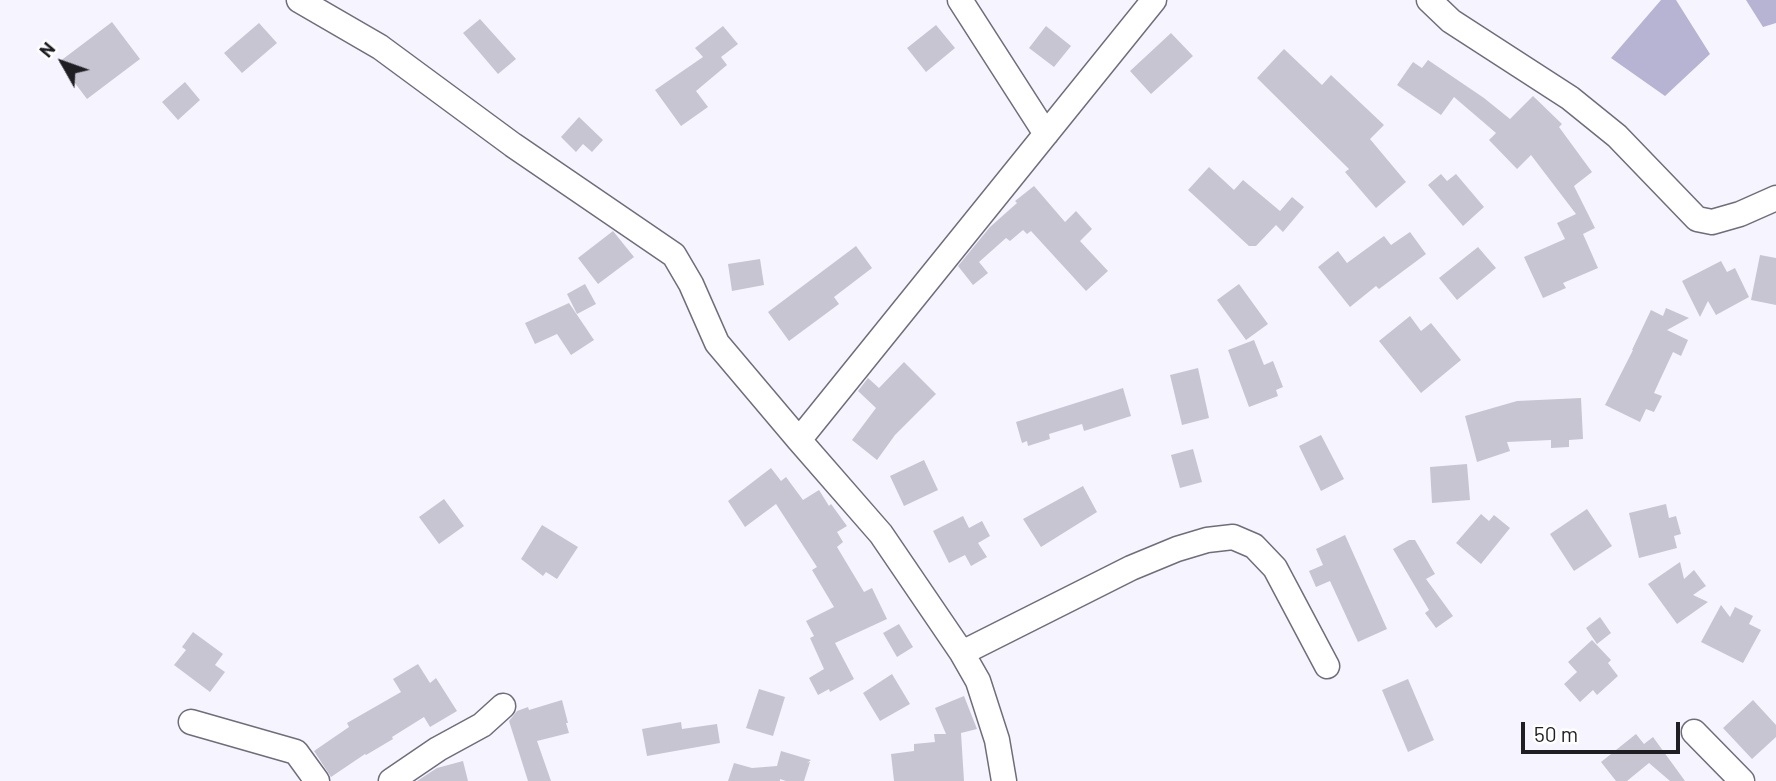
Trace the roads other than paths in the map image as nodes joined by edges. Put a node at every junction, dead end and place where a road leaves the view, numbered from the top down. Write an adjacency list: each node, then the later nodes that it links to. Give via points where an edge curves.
1 (299, 0): 7 (street, via 380,47 674,255 717,343)
2 (961, 0): 5 (street)
3 (1154, 0): 5 (street)
4 (1429, 0): 6 (street, via 1451,21 1570,98 1617,136 1697,219 1712,222)
5 (1046, 134): 7 (street)
6 (1776, 198)
7 (799, 440): 8 (street, via 881,534)
8 (962, 653): 9 (street, via 1131,568 1177,549 1233,537 1254,546 1275,568); 15 (street, via 978,681 998,740)
9 (1327, 666)
10 (503, 706): 14 (street, via 482,725)
11 (191, 722): 13 (street, via 296,752)
12 (1694, 732): 16 (street)
13 (317, 781)
14 (391, 781)
15 (1004, 781)
16 (1742, 781)

